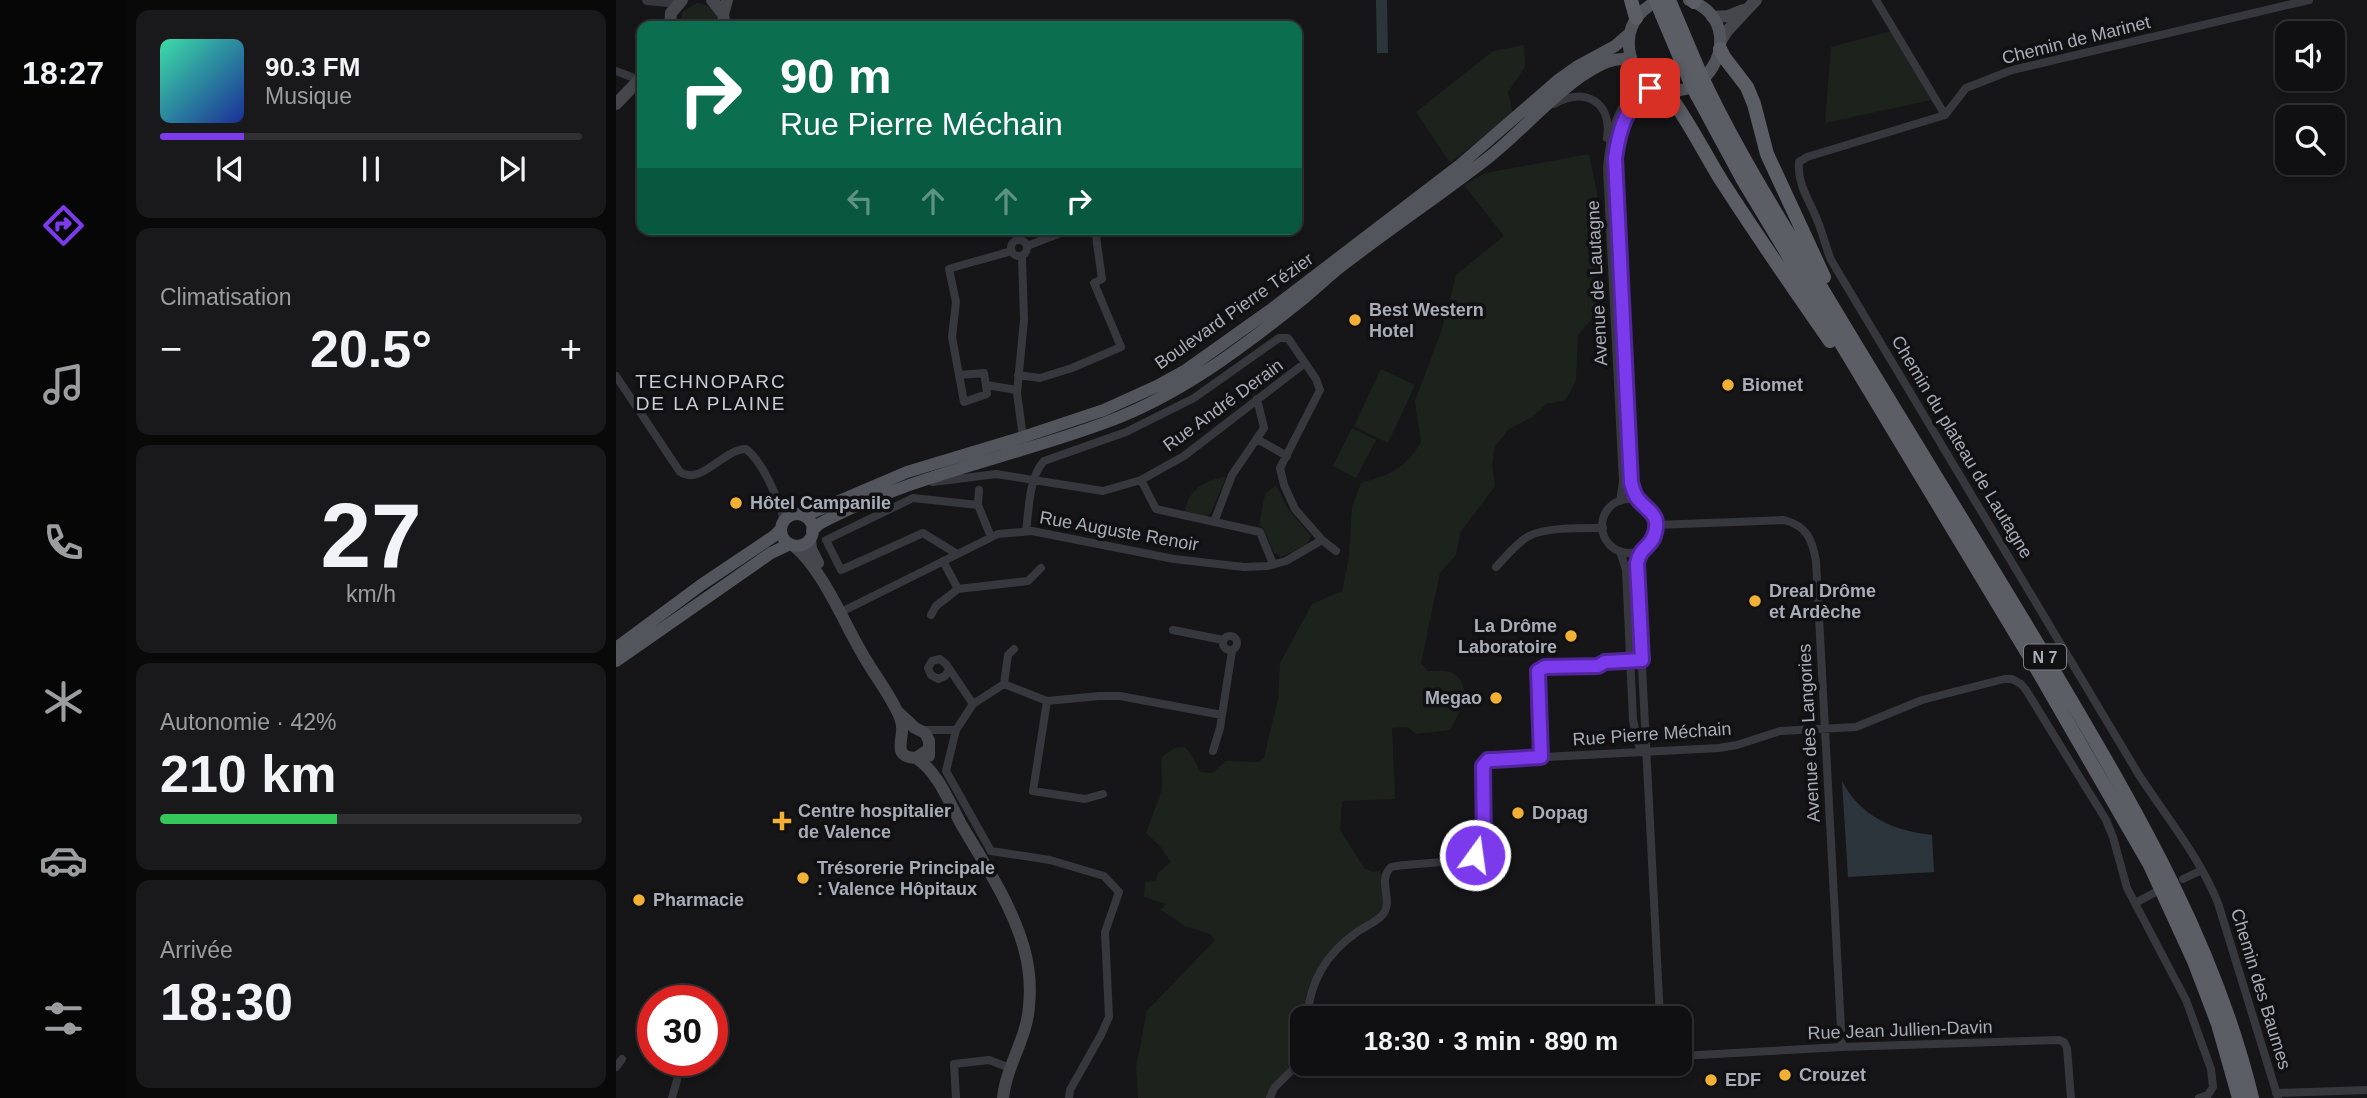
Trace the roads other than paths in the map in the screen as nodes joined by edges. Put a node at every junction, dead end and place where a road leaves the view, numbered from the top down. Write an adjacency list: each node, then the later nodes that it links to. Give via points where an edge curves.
1 (648, 0): 7 (street); 14 (street)
2 (712, 0): 13 (main road)
3 (727, 0): 13 (main road)
4 (1631, 0): 12 (highway)
5 (1876, 0): 25 (street)
6 (2309, 0): 25 (street, Chemin de Marinet, via 2012,69 1966,88)
7 (680, 1): 15 (main road)
8 (1692, 1): 11 (main road)
9 (1664, 4): 12 (main road, via 1646,7); 23 (highway, N 7, bridge)
10 (1752, 4): 11 (main road, via 1728,16); 17 (main road)
11 (1712, 17): 17 (main road)
12 (1636, 18): 16 (main road)
13 (724, 20)
14 (669, 21)
15 (671, 21)
16 (1630, 33): 18 (main road); 41 (main road, Boulevard Pierre Tézier, via 1557,81 1460,165 1186,370 1104,410)
17 (1720, 49): 22 (main road, via 1710,73 1698,83 1681,89); 34 (highway, via 1751,96 1767,153)
18 (1634, 65): 22 (main road, via 1645,79); 26 (main road, Boulevard Pierre Tézier, via 1612,60 1584,75); 27 (street, Avenue de Lautagne, via 1634,87 1611,136)
19 (616, 71): 20 (street)
20 (637, 78)
21 (637, 83): 24 (main road)
22 (1661, 87): 44 (highway); 50 (street, Avenue de Lautagne, via 1641,95 1623,120 1615,158 1631,483)
23 (1702, 92): 34 (highway, N 7); 44 (highway, N 7, via 1743,180)
24 (616, 103)
25 (1945, 115): 96 (street, Chemin du plateau de Lautagne, via 1807,157 1799,162 1802,189 1831,260 2132,764)
26 (1522, 128): 27 (street, via 1565,97 1592,100 1600,105 1608,123); 47 (main road, Boulevard Pierre Tézier, via 1233,353 1163,397 1074,434)
27 (1607, 168): 49 (street, Avenue de Lautagne, via 1623,482)
28 (1056, 235): 30 (street)
29 (1097, 235): 36 (street, via 1102,279 1094,284 1121,347 1040,379)
30 (1027, 246): 31 (street, via 1016,240); 32 (street)
31 (1011, 251): 32 (street); 35 (street, via 949,269 956,302 952,337)
32 (1022, 256): 36 (street, via 1024,320)
33 (1305, 363): 40 (street, Rue André Derain); 43 (street, via 1320,390); 45 (street, via 1288,338 1279,338 1194,398 1126,432 1044,461)
34 (1871, 372): 119 (highway, N 7, via 2047,660 2162,860 2223,998)
35 (959, 375): 38 (street, via 984,373); 38 (street, via 964,401 987,394)
36 (1018, 375): 39 (street)
37 (617, 380): 51 (street, via 680,472 695,475 730,453 746,449)
38 (986, 385): 39 (street)
39 (1017, 390): 41 (street)
40 (1257, 399): 42 (street, via 1264,428); 46 (street, Rue André Derain, via 1184,456)
41 (1023, 437): 53 (main road, Boulevard Pierre Tézier, via 907,472)
42 (1258, 439): 43 (street); 54 (street, via 1232,475)
43 (1287, 456): 61 (street, via 1280,468 1284,485 1295,509)
44 (1917, 471): 118 (highway, N 7, via 2150,865 2202,981)
45 (1034, 479): 46 (street, Rue André Derain, via 1103,491); 47 (street, Rue André Derain, via 996,474); 58 (street)
46 (1141, 480): 54 (street, via 1156,509)
47 (912, 483): 59 (main road, Boulevard Pierre Tézier, via 819,524)
48 (979, 490): 52 (street)
49 (1620, 501): 50 (street); 57 (street, via 1607,511)
50 (1639, 501): 56 (street, via 1651,510)
51 (779, 502): 53 (street); 55 (street)
52 (978, 505): 60 (street); 66 (street, via 913,498 826,540 841,570 923,533)
53 (800, 515): 55 (main road); 59 (main road, via 811,525)
54 (1214, 522): 68 (street, via 1261,533)
55 (782, 525): 62 (main road, via 783,538); 75 (main road, via 774,536)
56 (1656, 525): 63 (street, via 1650,542); 85 (street, Avenue des Langories, via 1772,519 1796,523 1807,533 1816,561)
57 (1603, 528): 65 (street, via 1606,539); 69 (street, via 1533,534)
58 (1026, 531): 60 (street, Rue Auguste Renoir); 68 (street, Rue Auguste Renoir, via 1174,559 1244,567)
59 (811, 535): 62 (main road, via 806,543); 72 (main road, via 815,557)
60 (991, 537): 66 (street, Rue Auguste Renoir)
61 (1322, 540): 64 (street); 68 (street, Rue Auguste Renoir)
62 (792, 545): 72 (main road, via 811,562); 78 (main road, via 771,553)
63 (1641, 550): 65 (street); 77 (street, via 1637,569)
64 (1336, 551)
65 (1620, 551): 79 (street, via 1626,570)
66 (957, 554): 67 (street, Rue Auguste Renoir)
67 (943, 561): 71 (street); 72 (street, Rue Auguste Renoir)
68 (1273, 564)
69 (1496, 567)
70 (1041, 568): 71 (street, via 1028,580)
71 (958, 589): 73 (street)
72 (842, 611): 87 (main road, via 868,664)
73 (931, 615)
74 (1173, 630): 84 (street, via 1223,640 1226,650 1232,651)
75 (616, 648)
76 (1014, 649): 81 (street)
77 (1642, 660): 79 (street); 89 (street)
78 (616, 661)
79 (1631, 661): 89 (street, via 1633,720 1639,746); 90 (street, via 1538,671)
80 (949, 670): 83 (street)
81 (1003, 684): 82 (street); 83 (street)
82 (1047, 701): 84 (street, via 1120,696); 93 (street, via 1033,791 1085,799)
83 (973, 704): 86 (street)
84 (1222, 715): 88 (street)
85 (1825, 729): 89 (street, Rue Pierre Méchain, via 1780,731 1719,748); 99 (street, via 1856,727 1922,699 1974,685 2004,679 2021,684 2097,803); 102 (street, Avenue des Langories)
86 (951, 730): 87 (street); 94 (street, via 946,771)
87 (919, 737): 91 (main road); 91 (main road, via 899,743 902,752); 92 (main road)
88 (1213, 751)
89 (1645, 752): 90 (street, Rue Pierre Méchain); 101 (street)
90 (1541, 757): 100 (street, Rue Pierre Méchain, via 1488,760 1483,766 1481,850 1462,859 1391,867 1384,881 1387,901 1383,914 1329,956 1315,979)
91 (916, 758): 92 (main road)
92 (933, 774): 95 (main road)
93 (1103, 794)
94 (991, 851): 95 (street); 114 (street, via 1050,860 1104,876 1119,892 1105,932 1109,1017)
95 (985, 866): 106 (main road, via 1014,921 1027,963 1028,1019)
96 (2202, 870): 97 (street); 110 (street, Chemin des Baumes, via 2218,904)
97 (2183, 879)
98 (2154, 893): 99 (street)
99 (2135, 903): 117 (street, via 2186,1000 2211,1069 2213,1087)
100 (1308, 1006)
101 (1659, 1006)
102 (1842, 1047): 103 (street, Rue Jean Jullien-Davin); 116 (street, Rue Jean Jullien-Davin, via 2059,1040 2067,1048)
103 (1692, 1055)
104 (622, 1059): 105 (street)
105 (616, 1067)
106 (1010, 1068): 112 (street, via 989,1059 954,1064); 113 (main road)
107 (1290, 1072): 115 (street)
108 (677, 1080): 111 (street)
109 (2367, 1090): 110 (street, Chemin des Baumes)
110 (2277, 1095)
111 (672, 1098)
112 (956, 1098)
113 (1003, 1098)
114 (1069, 1098)
115 (1270, 1098)
116 (2071, 1098)
117 (2199, 1098)
118 (2239, 1098)
119 (2252, 1098)

